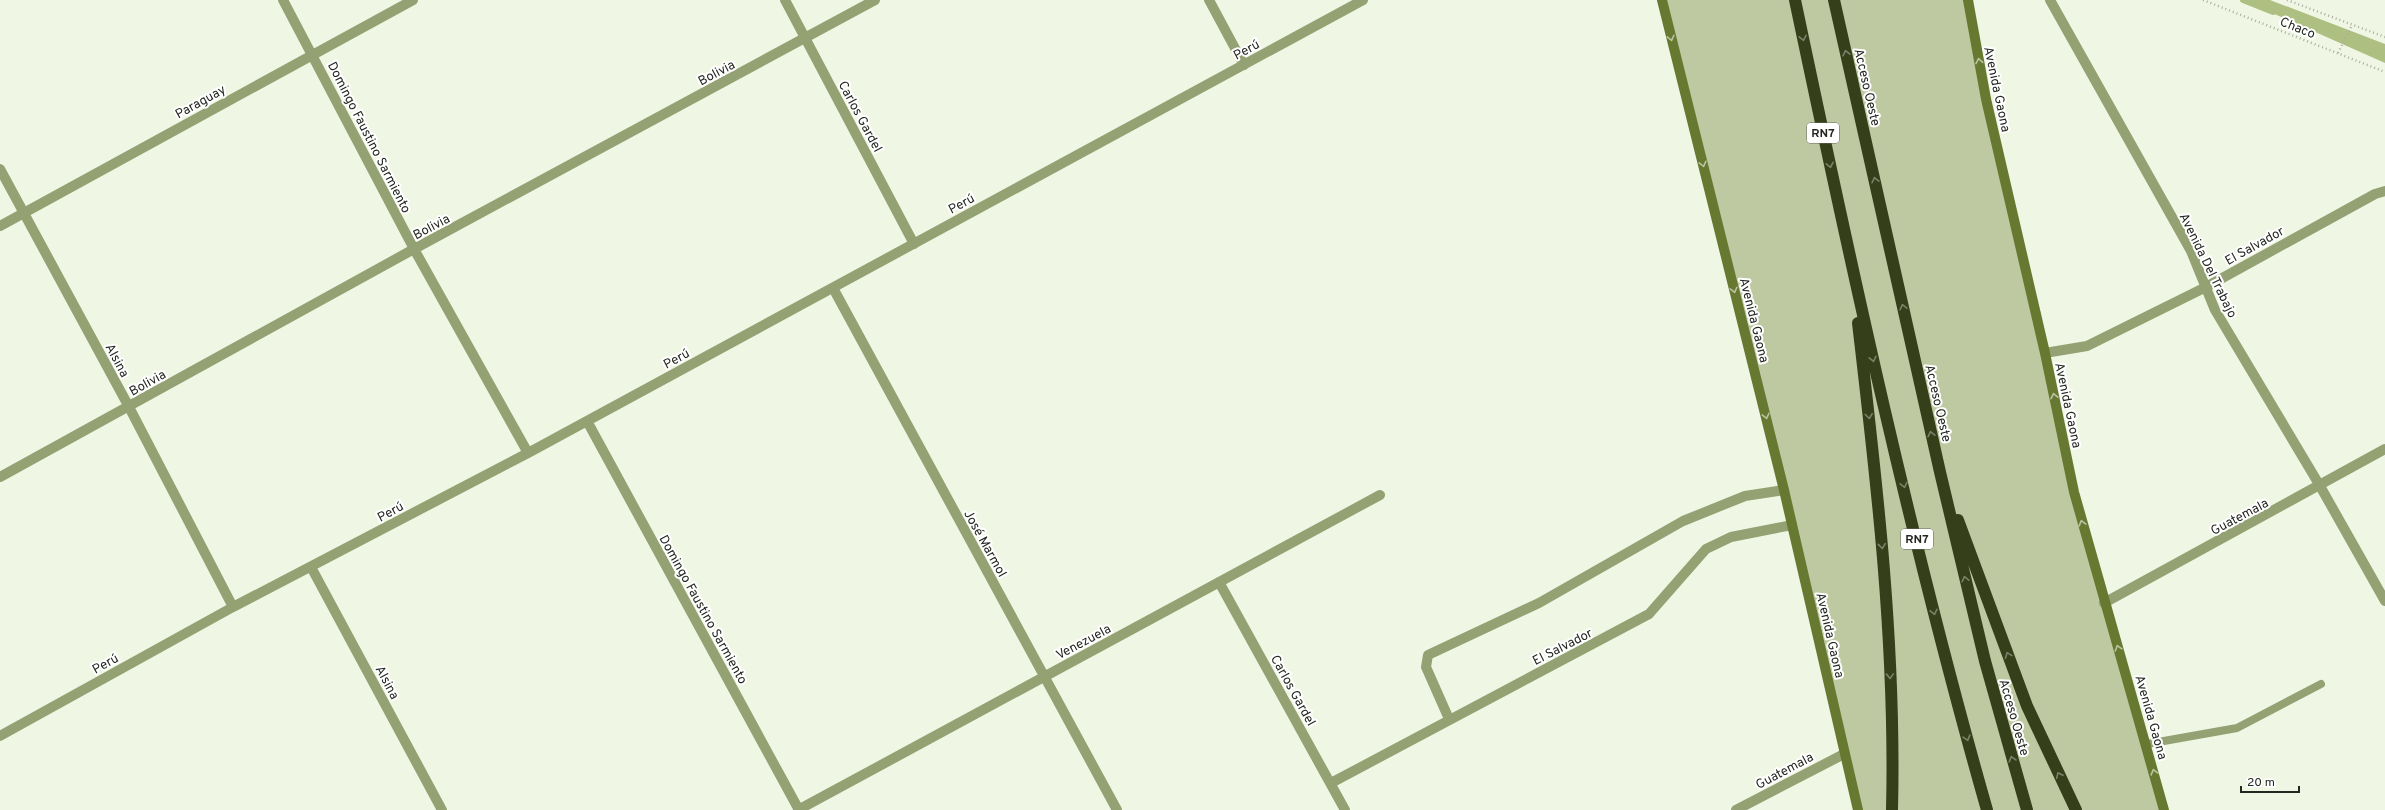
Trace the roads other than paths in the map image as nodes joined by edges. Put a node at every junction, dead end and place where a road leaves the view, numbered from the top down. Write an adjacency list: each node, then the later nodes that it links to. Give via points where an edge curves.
1 (283, 0): 13 (street, Domingo Faustino Sarmiento)
2 (413, 0): 13 (street, Paraguay)
3 (785, 0): 12 (street, Carlos Gardel)
4 (875, 0): 12 (street, Bolivia)
5 (1210, 0): 14 (street)
6 (1363, 0): 14 (street, Perú)
7 (1662, 0): 32 (street, Avenida Gaona, one-way to 32)
8 (1795, 0): 21 (highway, RN7, one-way to 21)
9 (1834, 0): 29 (highway, Acceso Oeste, one-way to 9)
10 (1968, 0): 24 (street, Avenida Gaona, one-way to 10, via 1986,99)
11 (2050, 0): 22 (street, Avenida Del Trabajo, via 2191,251)
12 (805, 39): 19 (street, Carlos Gardel); 20 (street, Bolivia)
13 (312, 54): 17 (street, Paraguay); 20 (street, Domingo Faustino Sarmiento)
14 (1244, 65): 19 (street, Perú)
15 (0, 169): 17 (street, Alsina)
16 (2385, 190): 22 (street, El Salvador)
17 (24, 212): 18 (street, Paraguay); 25 (street, Alsina)
18 (0, 226)
19 (914, 244): 23 (street, Perú)
20 (414, 250): 25 (street, Bolivia); 28 (street, Domingo Faustino Sarmiento)
21 (1851, 266): 53 (highway, one-way to 53, via 1884,564 1892,731); 54 (highway, RN7, one-way to 54, via 1952,687)
22 (2206, 287): 24 (street, El Salvador, via 2087,346); 31 (street, Avenida Del Trabajo, via 2215,310)
23 (833, 288): 26 (street, Perú); 40 (street, José Marmol)
24 (2045, 353): 38 (street, Avenida Gaona, one-way to 24, via 2074,492)
25 (129, 407): 30 (street, Bolivia); 39 (street, Alsina)
26 (587, 421): 28 (street, Perú); 48 (street, Domingo Faustino Sarmiento)
27 (2385, 449): 31 (street, Guatemala)
28 (528, 453): 35 (street, Perú)
29 (1940, 472): 55 (highway, Acceso Oeste, one-way to 29, via 1985,660); 56 (highway, one-way to 29, via 2027,706)
30 (0, 477)
31 (2320, 486): 37 (street, Avenida Del Trabajo); 38 (street, Guatemala)
32 (1784, 490): 34 (street, Avenida Gaona); 42 (street, via 1745,496 1683,520 1539,603 1428,655 1426,667)
33 (1380, 495): 36 (street, Venezuela)
34 (1792, 525): 42 (street, El Salvador, via 1731,537 1706,549 1649,614); 45 (street, Avenida Gaona)
35 (311, 567): 39 (street, Perú); 47 (street, Alsina)
36 (1219, 582): 40 (street, Venezuela); 46 (street, Carlos Gardel)
37 (2385, 601)
38 (2104, 603): 44 (street, Avenida Gaona, one-way to 38)
39 (233, 607): 43 (street, Perú)
40 (1044, 677): 48 (street, Venezuela); 49 (street, José Marmol)
41 (2321, 684): 44 (lane, via 2237,728)
42 (1449, 719): 46 (street, El Salvador)
43 (0, 736)
44 (2147, 744): 57 (street, Avenida Gaona, one-way to 44)
45 (1844, 754): 51 (street, Guatemala); 52 (street, Avenida Gaona)
46 (1331, 783): 50 (street, Carlos Gardel)
47 (442, 810)
48 (798, 810)
49 (1117, 810)
50 (1345, 810)
51 (1736, 810)
52 (1858, 810)
53 (1892, 810)
54 (1987, 810)
55 (2027, 810)
56 (2076, 810)
57 (2164, 810)

